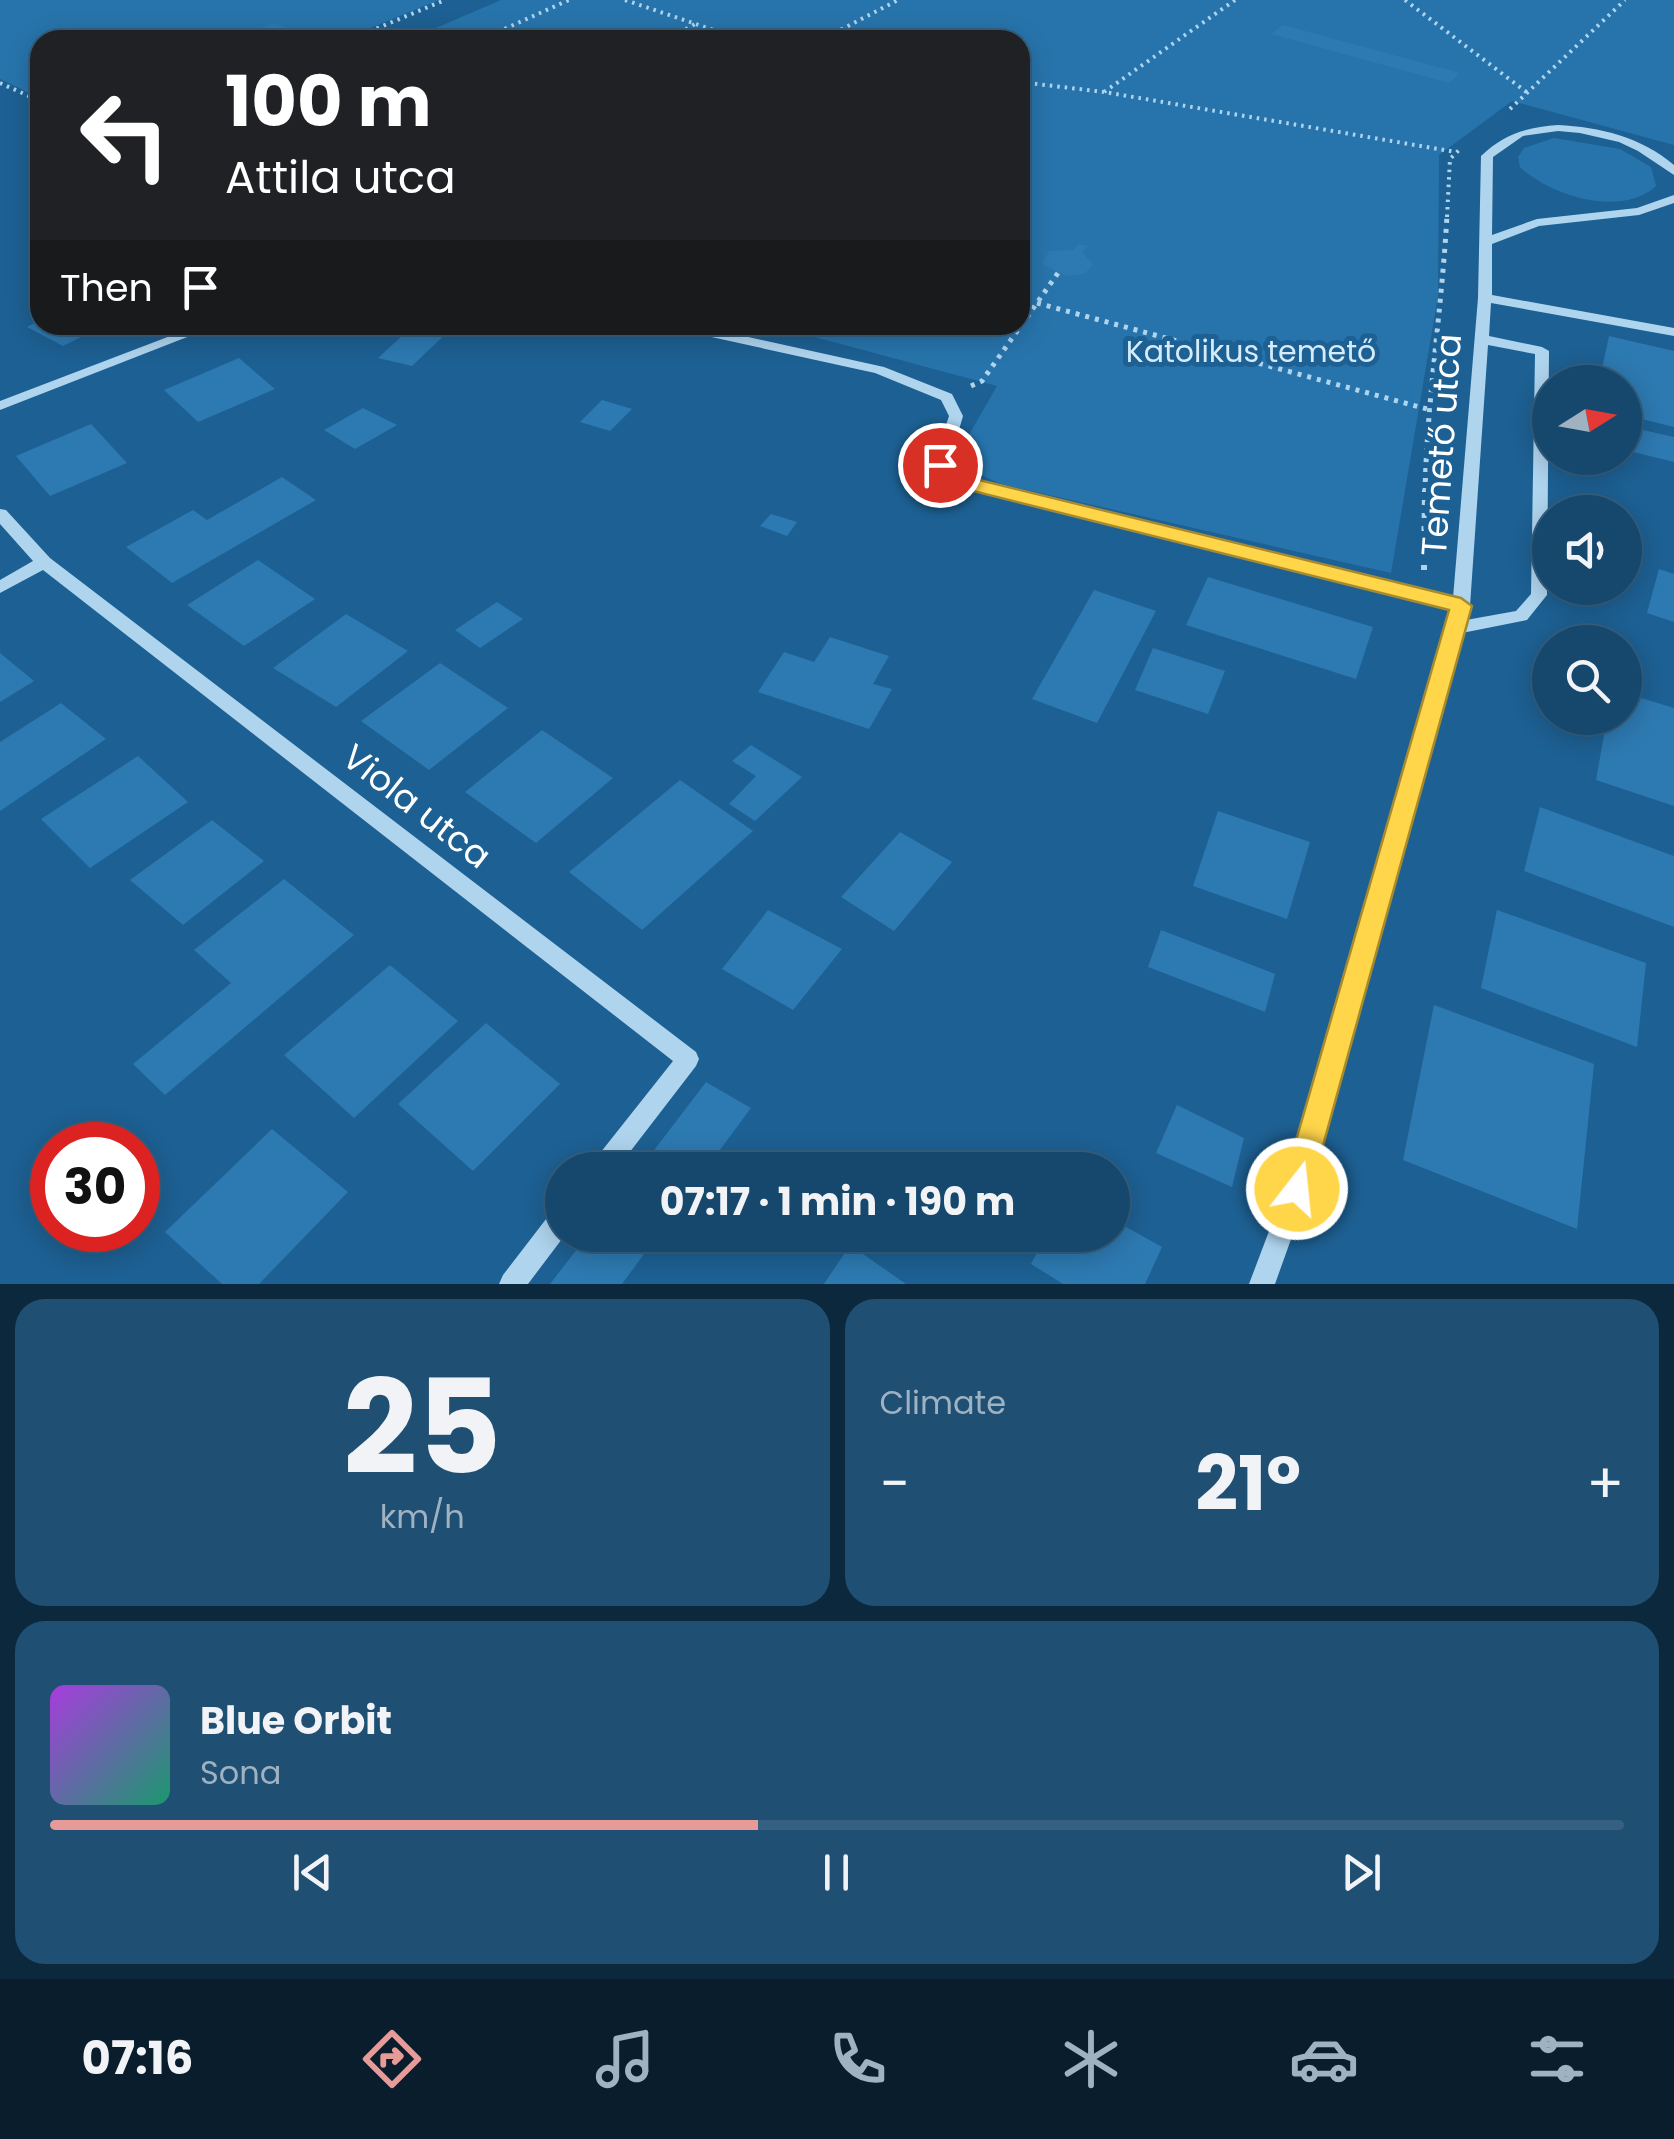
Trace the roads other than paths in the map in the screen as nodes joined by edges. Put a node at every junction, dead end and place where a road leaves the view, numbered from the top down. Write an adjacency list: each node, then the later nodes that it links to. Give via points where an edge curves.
1 (1674, 171): 3 (street, Temető utca, via 1642,148 1608,136 1520,133 1487,156)
2 (1674, 198): 3 (street, via 1640,210 1537,223)
3 (1485, 242): 4 (street, Temető utca)
4 (1485, 298): 5 (street); 8 (street, Temető utca)
5 (1674, 332)
6 (185, 335): 9 (street)
7 (720, 335): 13 (street, via 879,370 947,397 956,416 940,465 956,480)
8 (1482, 338): 13 (street, Temető utca); 14 (street, via 1542,351 1539,594 1520,616)
9 (0, 406)
10 (0, 514): 11 (street, Viola utca)
11 (44, 562): 12 (street); 15 (street, Viola utca, via 688,1059)
12 (0, 587)
13 (1461, 606): 14 (street, Temető utca)
14 (1454, 628): 18 (street, Temető utca, via 1297,1189)
15 (615, 1152)
16 (545, 1241): 17 (street)
17 (512, 1284)
18 (1262, 1284)

